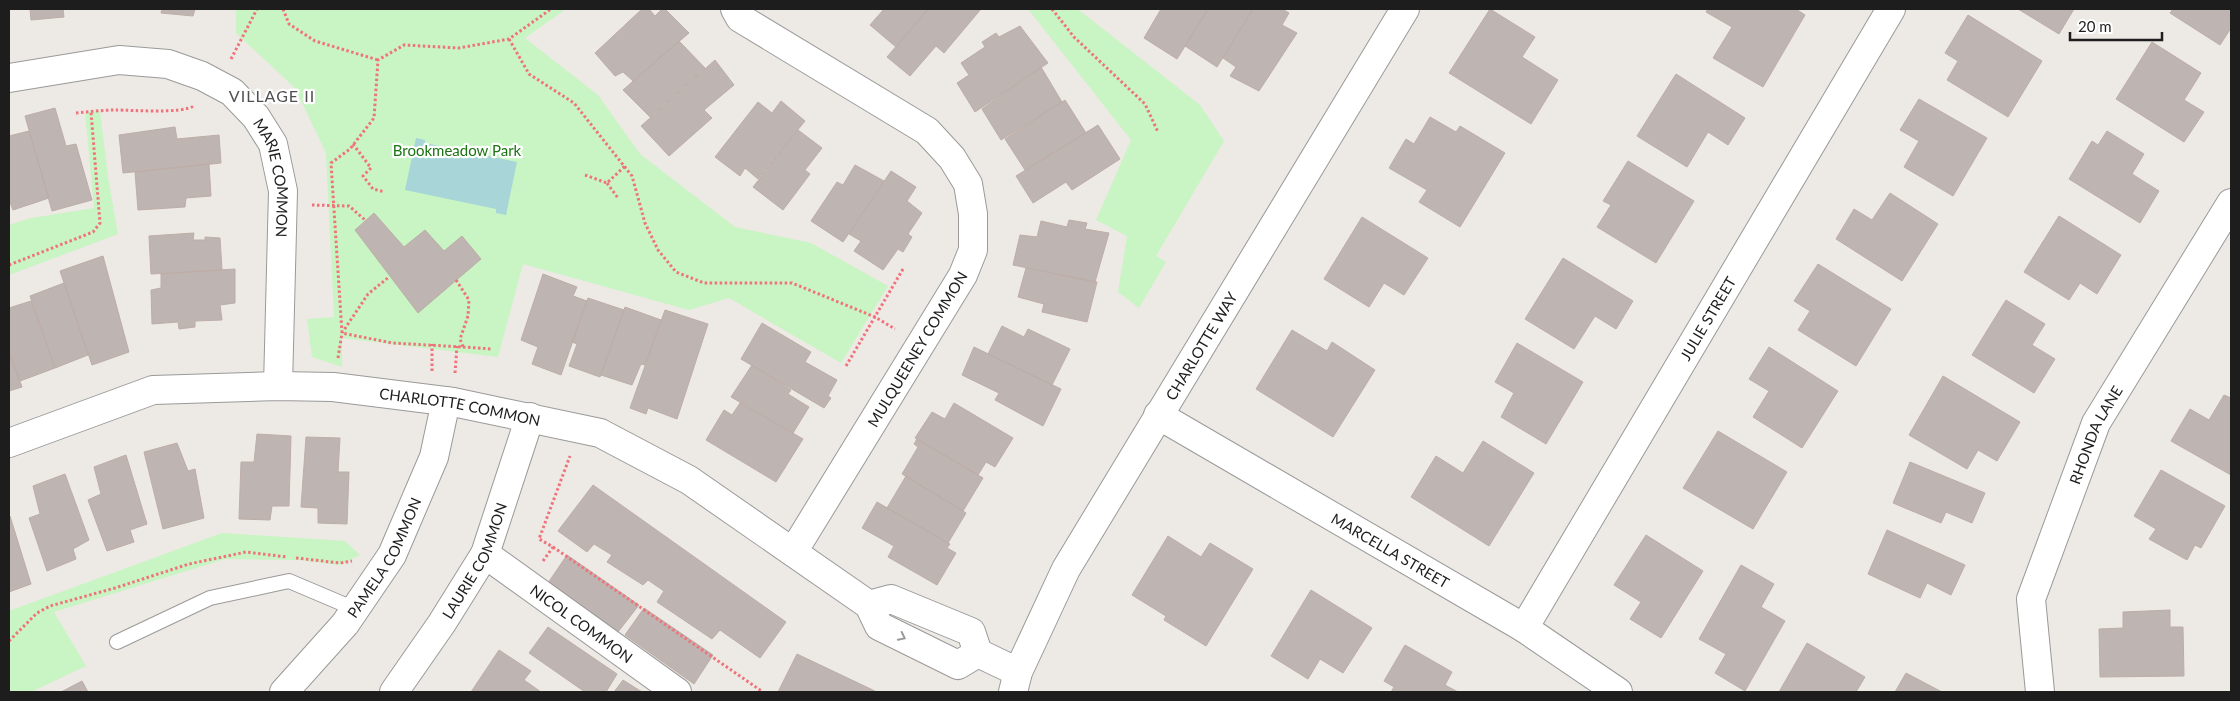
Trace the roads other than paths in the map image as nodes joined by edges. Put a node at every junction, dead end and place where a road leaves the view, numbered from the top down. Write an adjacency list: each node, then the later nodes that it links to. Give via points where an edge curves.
1 (735, 9): 11 (street, MULQUEENEY COMMON, via 740,18 927,131 952,158 968,184 973,214 973,250 963,275)
2 (1406, 9): 8 (street, CHARLOTTE WAY)
3 (1891, 9): 14 (street, JULIE STREET)
4 (9, 78): 6 (street, MARIE COMMON, via 119,60 168,64 202,76 232,92 256,118 274,144 283,190)
5 (2231, 203): 21 (street, RHONDA LANE, via 2096,423 2031,599)
6 (278, 386): 7 (street, CHARLOTTE COMMON, via 333,387); 10 (street, CHARLOTTE COMMON, via 153,390)
7 (446, 401): 9 (street, CHARLOTTE COMMON); 13 (street, PAMELA COMMON, via 434,457 392,555)
8 (1158, 415): 14 (street, MARCELLA STREET); 16 (street, CHARLOTTE WAY, via 1066,569)
9 (530, 417): 11 (street, CHARLOTTE COMMON, via 600,433 690,480); 12 (street, LAURIE COMMON)
10 (9, 443)
11 (793, 552): 16 (street, CHARLOTTE COMMON, via 869,605 879,626 958,664 978,653)
12 (485, 554): 18 (street, LAURIE COMMON); 19 (street, NICOL COMMON)
13 (355, 609): 15 (lane, via 289,581 210,598); 17 (street, PAMELA COMMON)
14 (1524, 628): 20 (street, MARCELLA STREET)
15 (117, 642)
16 (1015, 682)
17 (284, 692)
18 (394, 692)
19 (677, 692)
20 (1618, 692)
21 (2040, 692)

